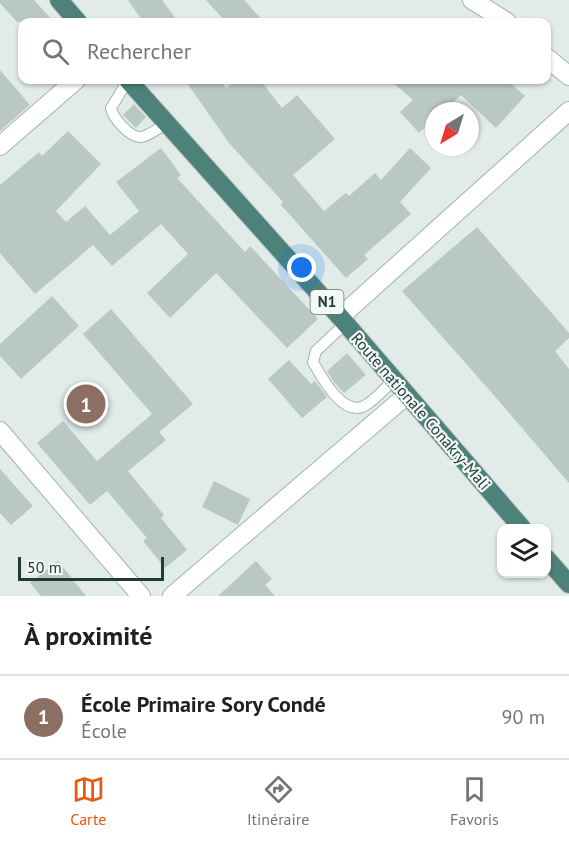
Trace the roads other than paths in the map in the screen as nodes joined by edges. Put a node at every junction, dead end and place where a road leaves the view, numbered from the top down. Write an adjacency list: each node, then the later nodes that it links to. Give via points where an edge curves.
1 (59, 0): 3 (highway)
2 (472, 0): 4 (street)
3 (75, 18)
4 (501, 18)
5 (551, 61): 6 (street)
6 (569, 76)
7 (71, 84): 12 (street)
8 (126, 84): 11 (lane, via 111,108 112,115 128,132 142,137)
9 (132, 84): 11 (highway, Route nationale Conakry-Mali / N1)
10 (569, 111): 13 (street)
11 (167, 123): 13 (highway, Route nationale Conakry-Mali / N1)
12 (0, 146)
13 (343, 320): 14 (highway, Route nationale Conakry-Mali / N1); 14 (lane, via 316,351 313,362 344,405 355,409 365,405)
14 (394, 380): 15 (highway, Route nationale Conakry-Mali / N1)
15 (407, 395): 17 (highway, Route nationale Conakry-Mali / N1); 21 (street)
16 (0, 431): 20 (street)
17 (519, 524)
18 (551, 564): 19 (highway)
19 (569, 584)
20 (141, 596)
21 (172, 596)

